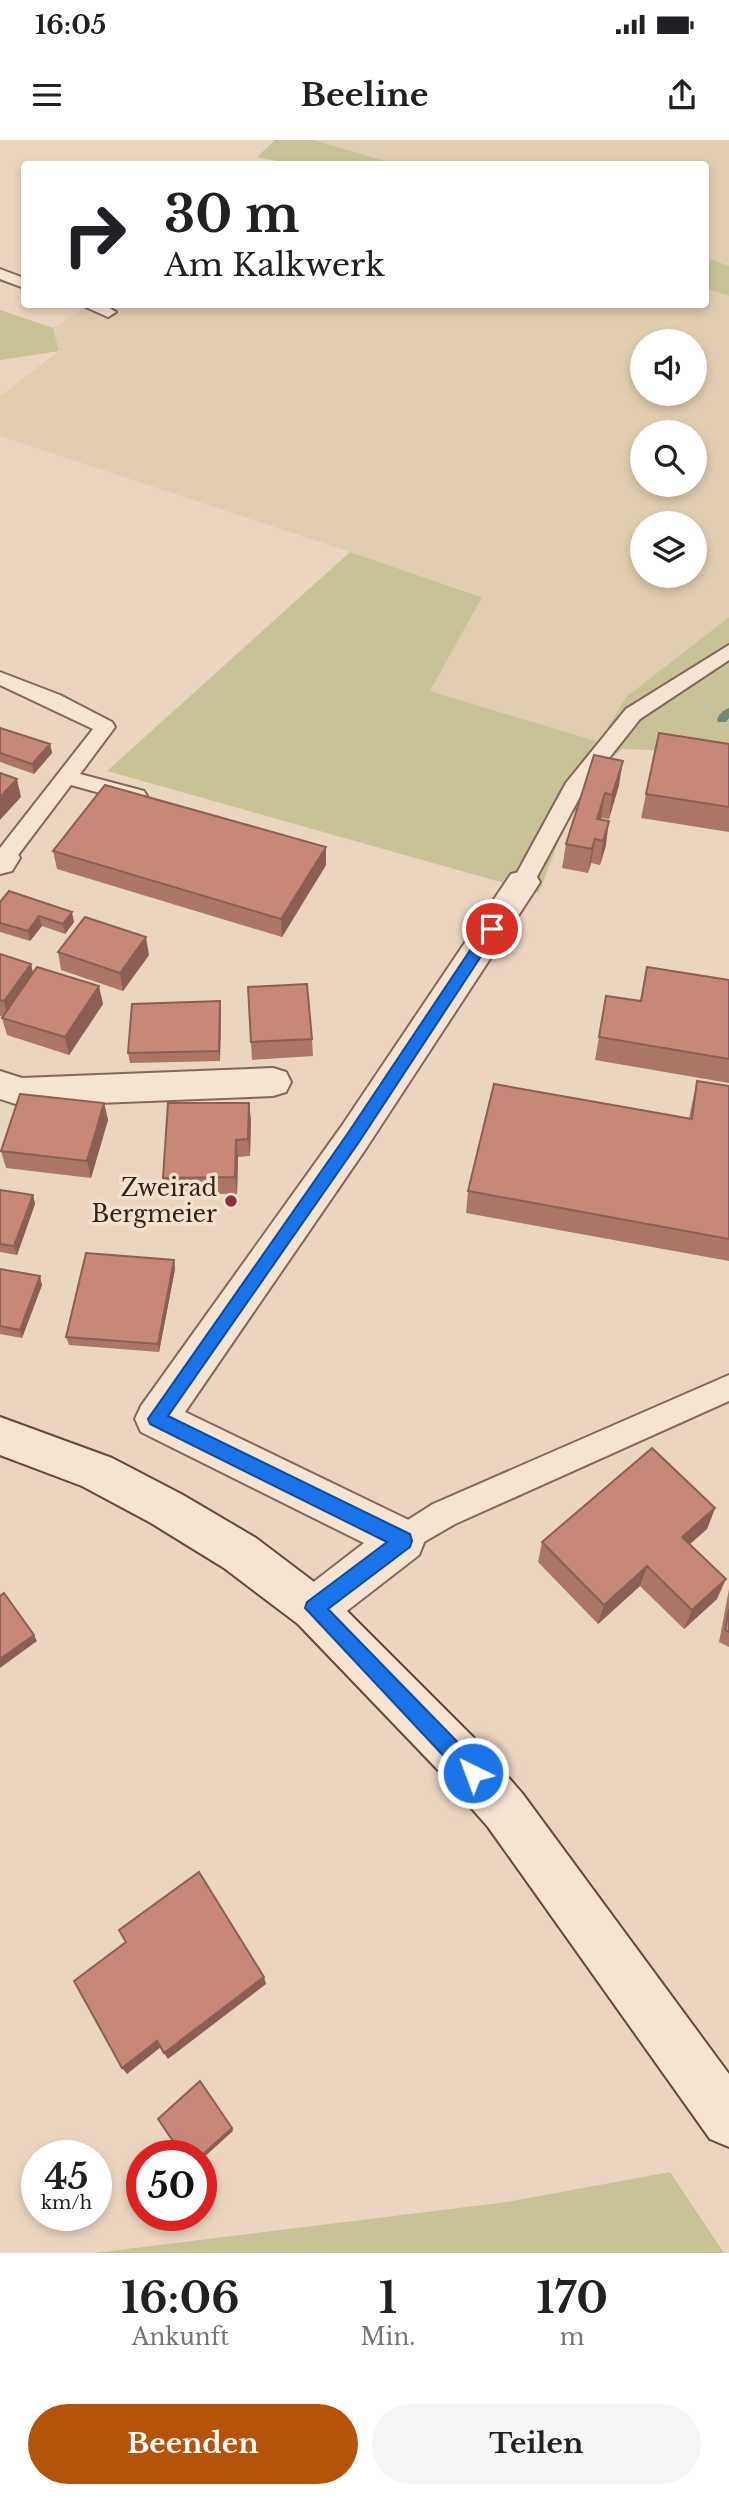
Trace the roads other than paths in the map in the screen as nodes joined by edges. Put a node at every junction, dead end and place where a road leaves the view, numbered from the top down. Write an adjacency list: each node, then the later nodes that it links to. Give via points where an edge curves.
1 (0, 274): 2 (lane)
2 (21, 282)
3 (98, 308): 4 (lane)
4 (108, 312)
5 (729, 651): 10 (lane, via 633,714 574,788)
6 (0, 678): 7 (lane, via 105,727)
7 (67, 776): 8 (lane); 9 (lane)
8 (159, 802)
9 (2, 861)
10 (523, 882): 15 (street, via 354,1138 156,1419)
11 (273, 1082): 12 (street, via 22,1092)
12 (0, 1085)
13 (729, 1388): 15 (lane, via 444,1514)
14 (0, 1436): 16 (street, via 97,1472 167,1509 240,1553)
15 (403, 1541): 16 (street)
16 (314, 1608): 17 (street, via 505,1810)
17 (729, 2120)

